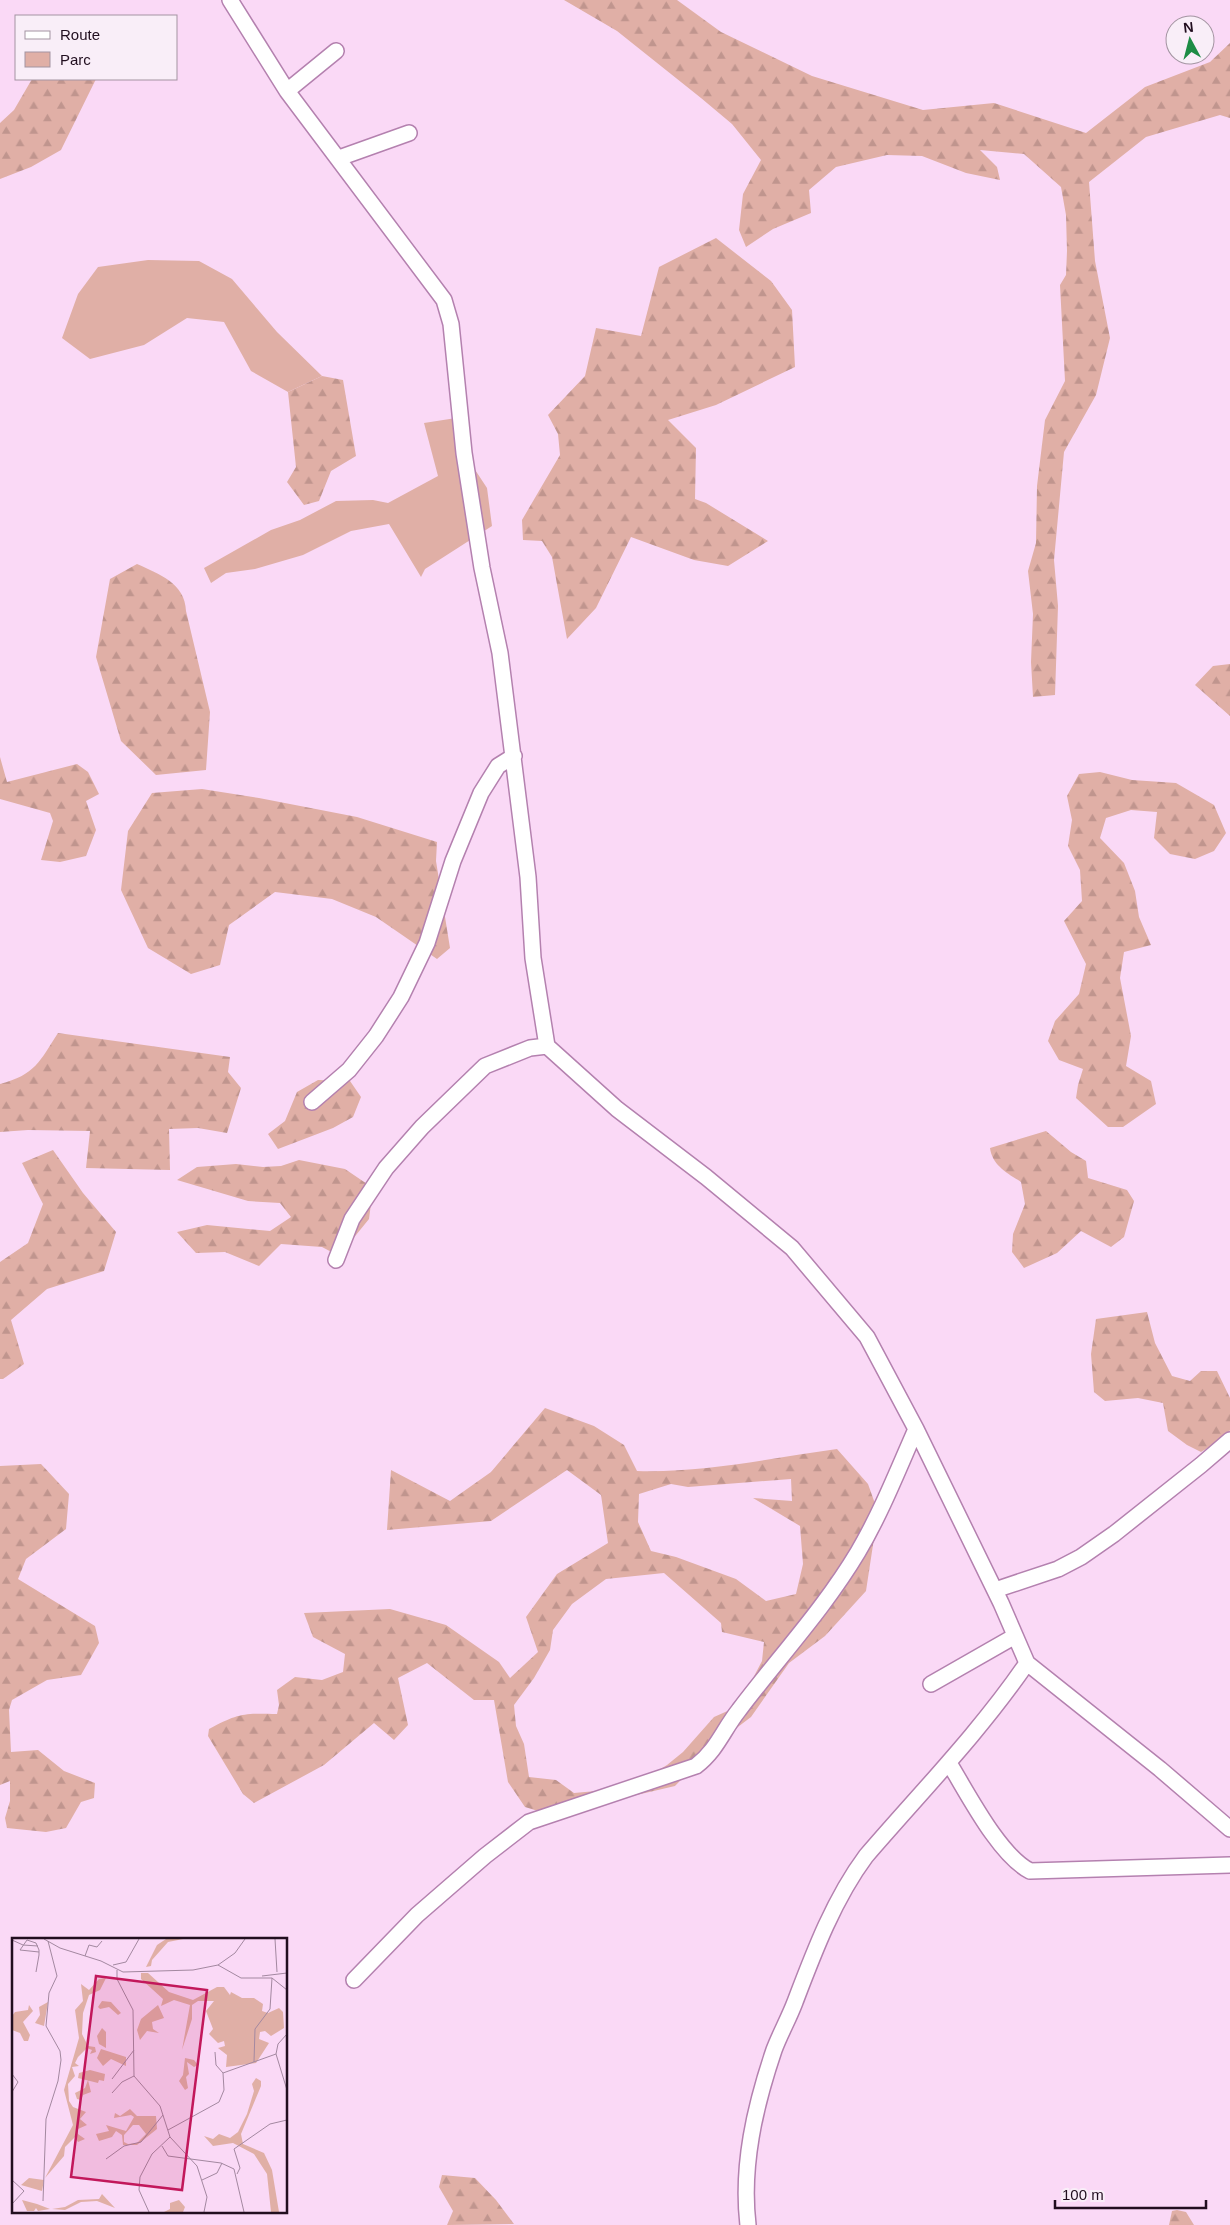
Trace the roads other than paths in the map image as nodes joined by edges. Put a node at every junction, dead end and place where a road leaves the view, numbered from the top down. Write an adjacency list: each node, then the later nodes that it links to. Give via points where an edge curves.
1 (230, 0): 3 (street)
2 (336, 51): 3 (street)
3 (287, 91): 5 (street)
4 (408, 132): 5 (street)
5 (340, 158): 6 (street, via 444,300 451,324 464,453 482,568 500,652)
6 (514, 756): 7 (street, via 528,877 533,958); 8 (street, via 498,766 481,793 453,861 427,943 401,997 349,1070)
7 (547, 1046): 9 (street, via 530,1048 485,1066 422,1127 386,1168 352,1218); 10 (street, via 617,1109 792,1248 867,1337)
8 (312, 1102)
9 (336, 1260)
10 (916, 1429): 12 (street); 19 (street, via 858,1553 798,1638 738,1711 710,1755 696,1766 529,1822 417,1915)
11 (1230, 1440): 12 (street, via 1081,1557 1058,1569)
12 (995, 1590): 13 (street)
13 (1015, 1636): 14 (street); 15 (street)
14 (1027, 1663): 16 (street, via 1000,1703); 17 (street, via 1160,1768)
15 (931, 1684)
16 (949, 1763): 18 (street, via 1004,1848 1030,1871); 20 (street, via 854,1872 814,1953 775,2049 757,2110 746,2183)
17 (1230, 1829)
18 (1230, 1865)
19 (354, 1980)
20 (748, 2225)

